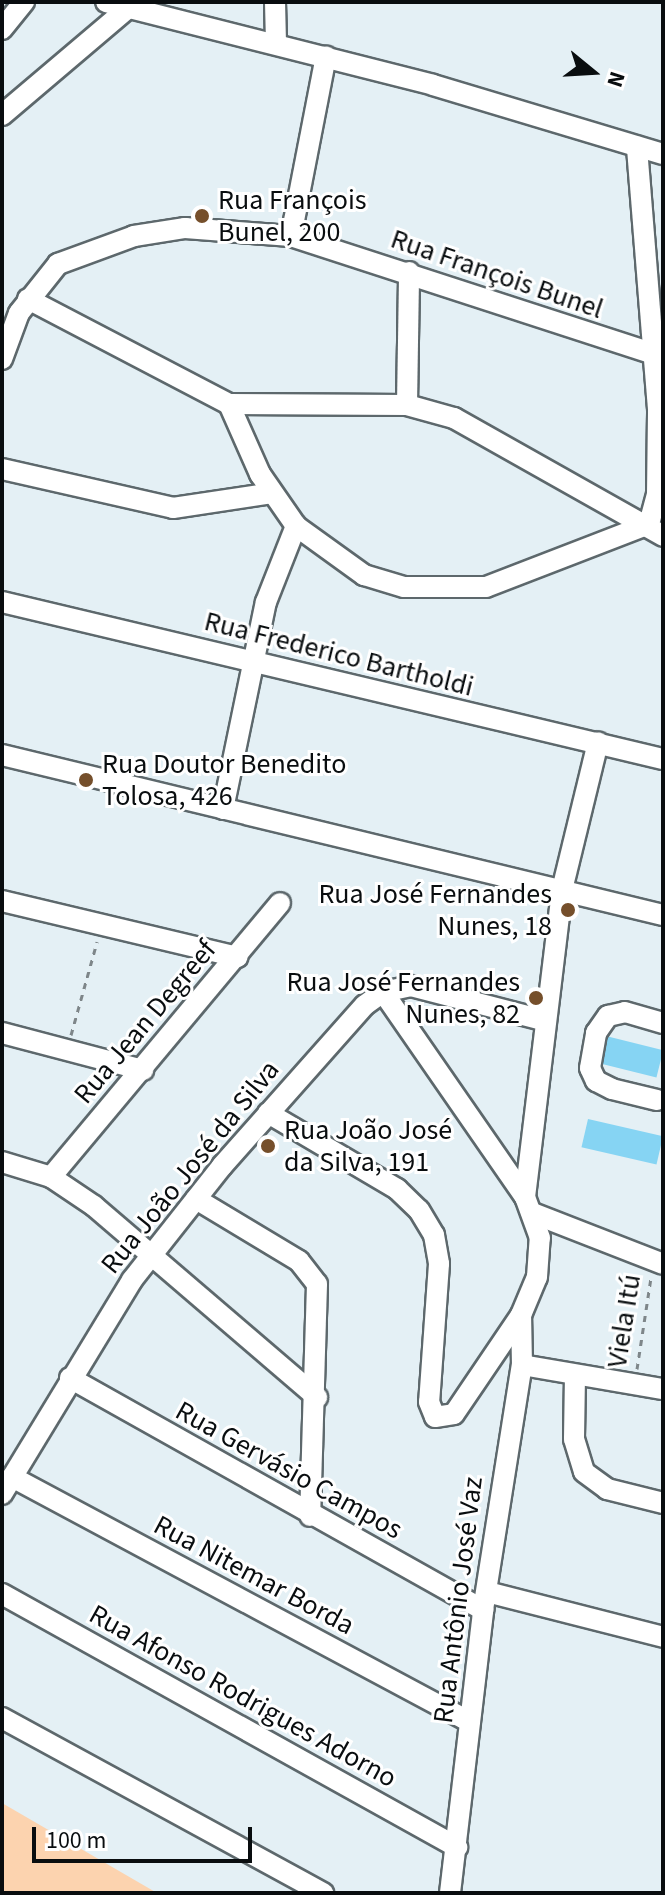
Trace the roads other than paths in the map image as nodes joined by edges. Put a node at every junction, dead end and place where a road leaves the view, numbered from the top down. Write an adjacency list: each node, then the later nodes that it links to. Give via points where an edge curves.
1 (24, 2): 5 (street)
2 (106, 2): 4 (street)
3 (275, 2): 6 (street)
4 (127, 9): 6 (street); 8 (street)
5 (2, 29)
6 (276, 43): 7 (street)
7 (326, 56): 9 (street); 11 (street)
8 (2, 115)
9 (637, 147): 10 (street); 14 (street)
10 (663, 154)
11 (291, 236): 12 (street, Rua François Bunel); 13 (street, Rua François Bunel, via 185,228 134,236 67,258)
12 (409, 272): 14 (street, Rua François Bunel); 17 (street)
13 (16, 306): 15 (street, Rua François Bunel); 16 (street)
14 (654, 354): 21 (street)
15 (2, 359)
16 (229, 404): 17 (street); 19 (street)
17 (407, 405): 21 (street, via 475,427)
18 (2, 469): 19 (street, via 173,508)
19 (272, 493): 20 (street)
20 (296, 526): 21 (street, via 364,575 447,592 532,572); 23 (street, via 266,602)
21 (656, 530)
22 (2, 602): 23 (street, Rua Frederico Bartholdi)
23 (254, 661): 24 (street, Rua Frederico Bartholdi); 27 (street)
24 (598, 742): 26 (street, Rua Frederico Bartholdi); 28 (street)
25 (2, 755): 27 (street)
26 (663, 759)
27 (223, 809): 28 (street)
28 (562, 890): 31 (street); 34 (street)
29 (2, 901): 32 (street)
30 (280, 903): 32 (street, Rua Jean Degreef)
31 (663, 915)
32 (237, 957): 37 (street, Rua Jean Degreef)
33 (383, 992): 34 (street, via 411,986); 39 (street, Rua João José da Silva); 43 (street)
34 (542, 1020): 43 (street)
35 (663, 1023): 38 (street, via 625,1012 608,1016 596,1033 590,1068 596,1081 612,1089)
36 (2, 1033): 37 (street)
37 (143, 1070): 41 (street, Rua Jean Degreef)
38 (657, 1100)
39 (268, 1113): 42 (street, Rua João José da Silva); 46 (street, via 397,1189 434,1235 439,1264 429,1402 440,1419 463,1405)
40 (2, 1162): 41 (street)
41 (51, 1177): 44 (street)
42 (196, 1199): 44 (street, Rua João José da Silva); 51 (street, via 310,1270 319,1312)
43 (530, 1206): 45 (street); 46 (street, via 541,1256)
44 (151, 1256): 49 (street, Rua João José da Silva); 51 (street)
45 (658, 1263)
46 (521, 1315): 47 (street, Rua Antônio José Vaz)
47 (522, 1365): 48 (street); 56 (street, Rua Antônio José Vaz)
48 (575, 1375): 50 (street); 53 (street, via 574,1439 584,1472 607,1489)
49 (70, 1378): 52 (street, Rua João José da Silva); 54 (street, Rua Gervásio Campos)
50 (663, 1389)
51 (317, 1397): 54 (street)
52 (7, 1485): 59 (street, Rua Nitemar Borda)
53 (663, 1503)
54 (310, 1516): 56 (street, Rua Gervásio Campos)
55 (2, 1594): 60 (street, Rua Afonso Rodrigues Adorno)
56 (485, 1601): 57 (street, Rua Gervásio Campos); 59 (street, Rua Antônio José Vaz)
57 (663, 1637)
58 (2, 1718): 61 (street)
59 (470, 1722): 60 (street, Rua Antônio José Vaz)
60 (457, 1847): 63 (street, Rua Antônio José Vaz)
61 (294, 1884): 62 (street)
62 (323, 1893)
63 (450, 1893)

